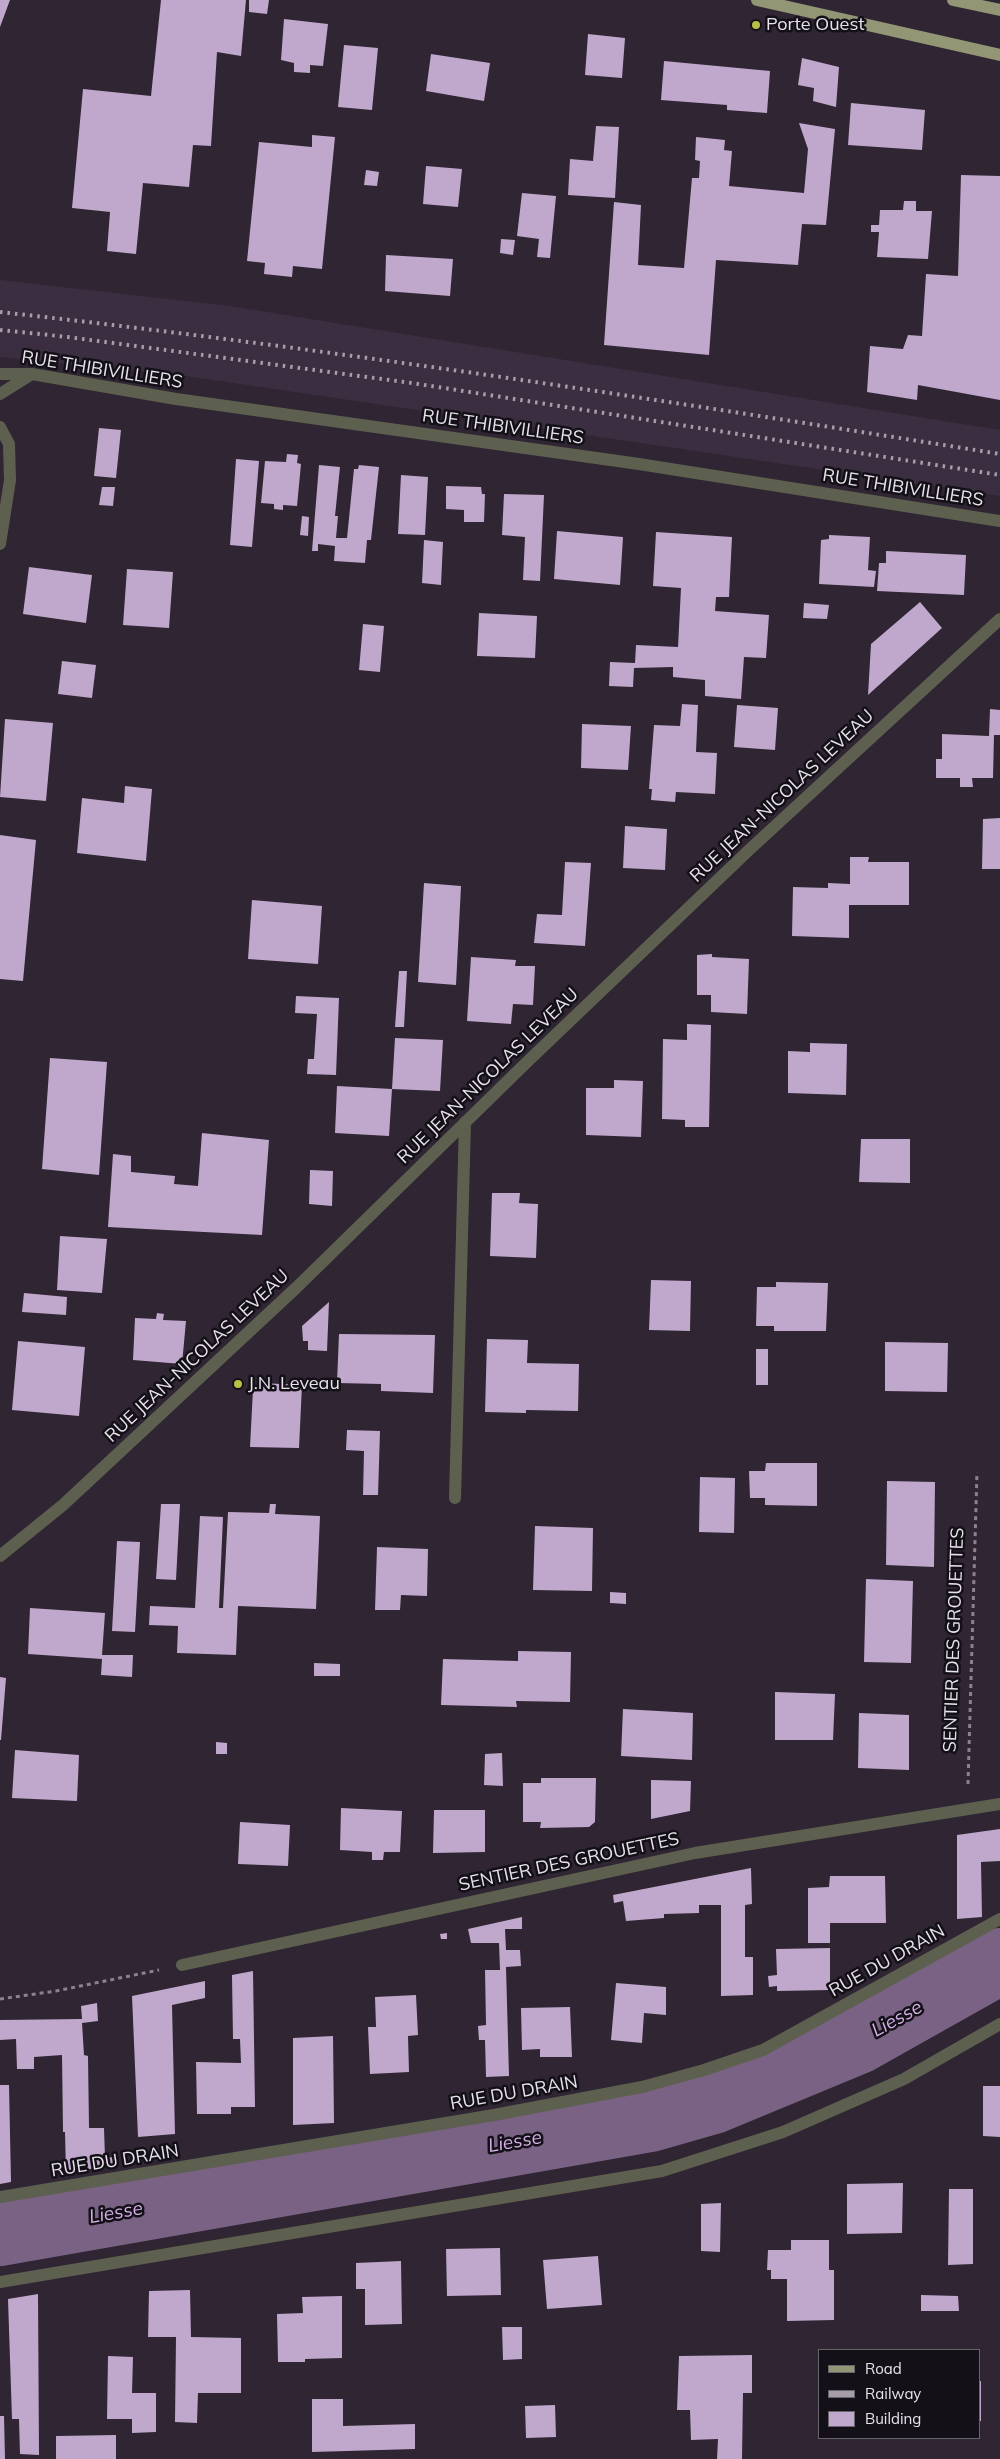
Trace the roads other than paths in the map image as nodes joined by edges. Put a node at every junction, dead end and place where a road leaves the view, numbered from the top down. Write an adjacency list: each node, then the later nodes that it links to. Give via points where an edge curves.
1 (757, 0): 4 (main road)
2 (953, 0): 3 (main road)
3 (1000, 10)
4 (1000, 55)
5 (0, 374): 6 (street, RUE THIBIVILLIERS)
6 (32, 374): 7 (street); 9 (street, RUE THIBIVILLIERS, via 176,399 620,461)
7 (0, 394)
8 (0, 427): 10 (street, via 9,444 10,480)
9 (1000, 521)
10 (0, 544)
11 (1000, 619): 12 (street, RUE JEAN-NICOLAS LEVEAU, via 749,850)
12 (465, 1122): 13 (street); 14 (street, RUE JEAN-NICOLAS LEVEAU, via 297,1287 63,1505)
13 (455, 1498)
14 (0, 1556)
15 (1000, 1804): 17 (street, SENTIER DES GROUETTES, via 694,1852)
16 (1000, 1919): 19 (street, RUE DU DRAIN, via 763,2050 642,2088)
17 (182, 1965)
18 (1000, 2024): 20 (street, via 904,2079 782,2132 662,2171)
19 (0, 2197)
20 (0, 2282)

